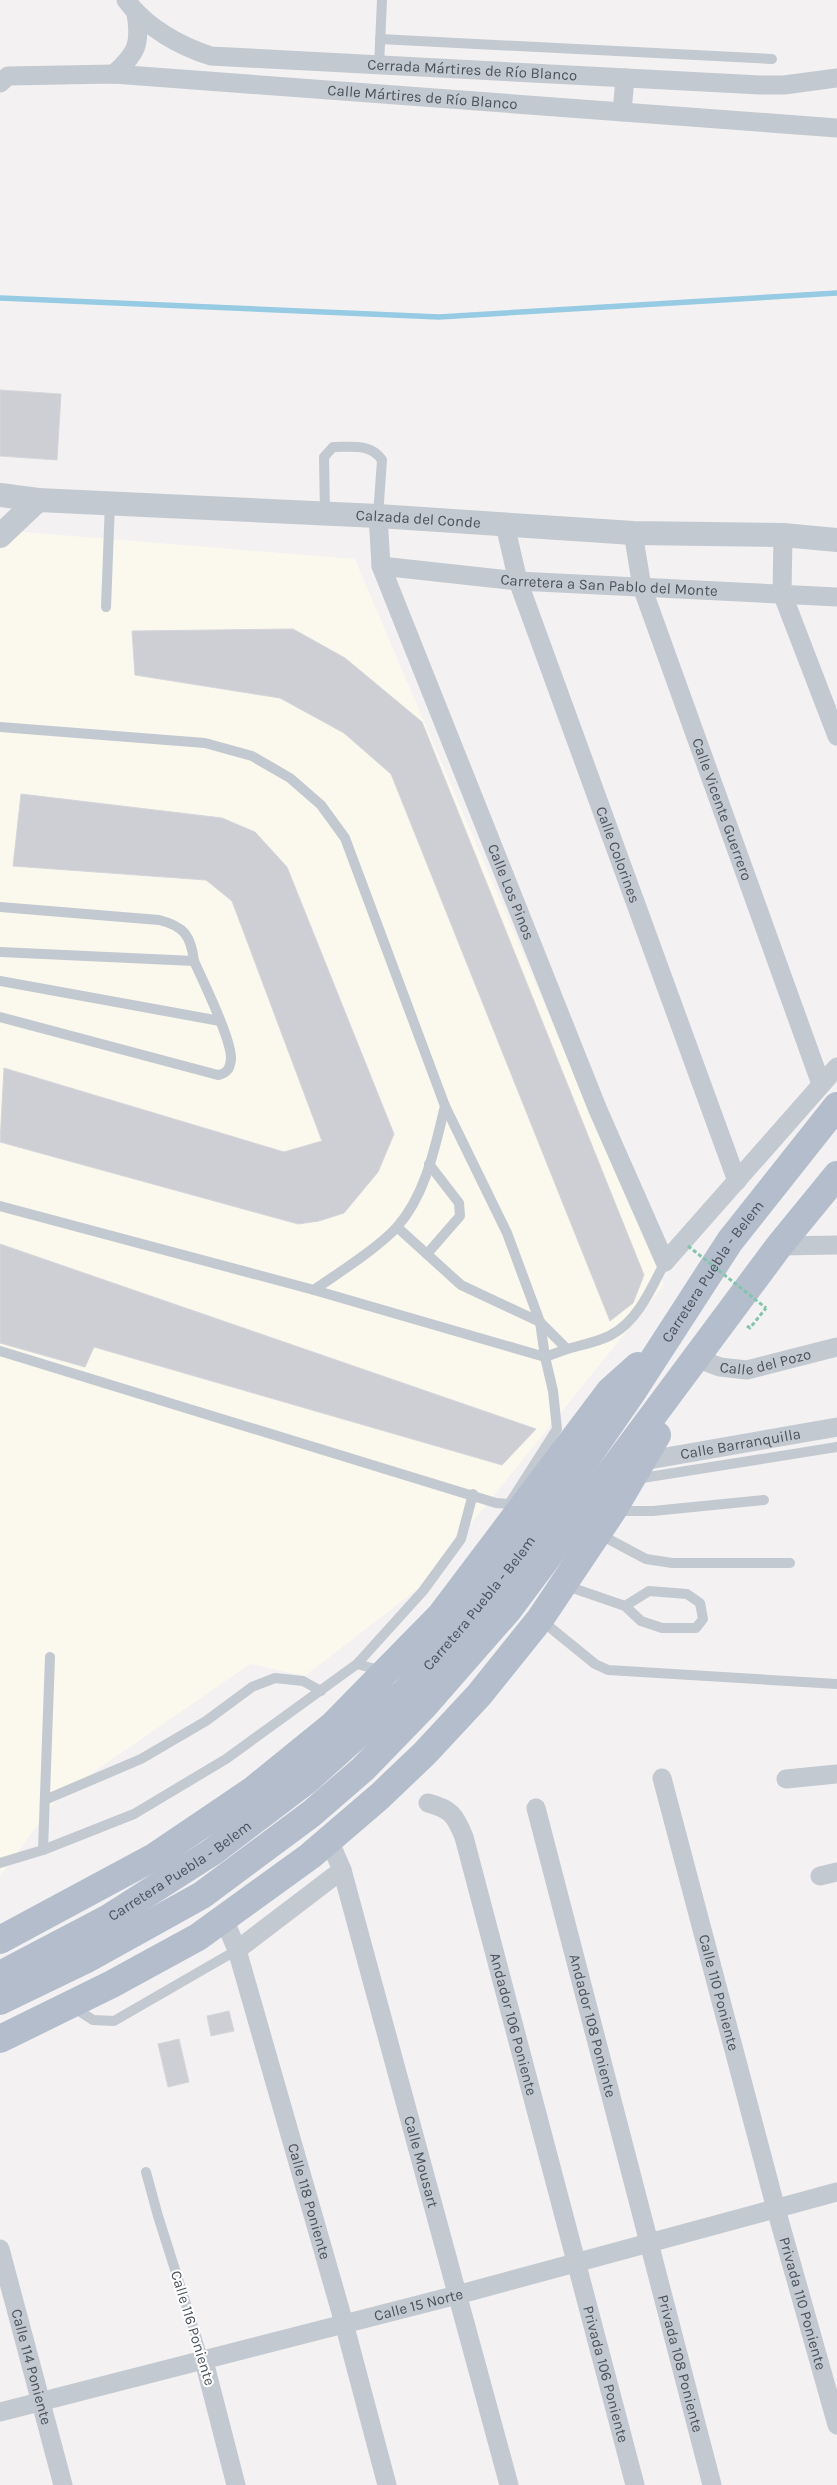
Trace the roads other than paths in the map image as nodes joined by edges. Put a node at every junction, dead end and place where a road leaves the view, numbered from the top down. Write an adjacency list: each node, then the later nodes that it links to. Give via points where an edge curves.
1 (382, 0): 3 (lane)
2 (131, 7): 5 (street, Cerrada Mártires de Río Blanco, via 179,44 210,56); 6 (street, via 139,34 137,46 132,57)
3 (380, 39): 4 (lane); 5 (lane)
4 (772, 59)
5 (379, 66): 8 (street, Cerrada Mártires de Río Blanco)
6 (114, 74): 7 (street, Calle Mártires de Río Blanco); 10 (street, Calle Mártires de Río Blanco)
7 (3, 78)
8 (625, 78): 9 (street, Cerrada Mártires de Río Blanco, via 784,85); 10 (street)
9 (837, 78)
10 (622, 112): 11 (street, Calle Mártires de Río Blanco)
11 (837, 128)
12 (0, 495): 13 (street, Calzada del Conde)
13 (38, 500): 14 (street, Calzada del Conde); 20 (street)
14 (110, 503): 15 (street, Calzada del Conde); 27 (lane)
15 (325, 513): 16 (street, Calzada del Conde); 16 (lane, via 324,457 327,451 333,447 369,448 382,460)
16 (378, 516): 17 (street, Calzada del Conde); 22 (street, Calle Los Pinos)
17 (505, 525): 18 (street, Calzada del Conde); 23 (street, Calle Colorines)
18 (633, 533): 19 (street, Calzada del Conde); 24 (street, Calle Vicente Guerrero)
19 (783, 535): 21 (street, Calzada del Conde); 25 (street)
20 (0, 536)
21 (837, 540)
22 (381, 566): 23 (street, Carretera a San Pablo del Monte); 48 (street, Calle Los Pinos, via 595,1102)
23 (518, 581): 24 (street, Carretera a San Pablo del Monte); 42 (street, Calle Colorines)
24 (642, 587): 25 (street, Carretera a San Pablo del Monte); 37 (street, Calle Vicente Guerrero)
25 (782, 594): 26 (street, Carretera a San Pablo del Monte); 29 (street)
26 (837, 597)
27 (106, 606)
28 (0, 728): 38 (lane, via 205,744 252,756 290,778 321,805 345,838)
29 (837, 736)
30 (0, 907): 32 (lane, via 174,923 192,945)
31 (0, 952): 32 (lane)
32 (194, 961): 35 (lane)
33 (0, 981): 35 (lane)
34 (0, 1016): 35 (lane, via 218,1075 229,1069 231,1057)
35 (220, 1021)
36 (837, 1067): 37 (street)
37 (821, 1084): 42 (street)
38 (445, 1106): 40 (lane); 50 (lane, via 507,1233)
39 (837, 1106): 52 (main road, Carretera Puebla - Belem, via 730,1241)
40 (429, 1164): 44 (lane, via 418,1197); 47 (lane, via 459,1203 460,1216)
41 (837, 1174): 46 (main road, Carretera Puebla - Belem)
42 (737, 1181): 48 (street)
43 (0, 1206): 49 (lane)
44 (397, 1227): 47 (lane); 49 (lane)
45 (837, 1244): 46 (street)
46 (779, 1246): 56 (main road, Carretera Puebla - Belem)
47 (427, 1254): 50 (lane, via 461,1285)
48 (665, 1262): 53 (lane, via 646,1299 612,1335)
49 (314, 1290): 55 (lane)
50 (540, 1322): 53 (lane); 55 (lane)
51 (837, 1347): 56 (street, Calle del Pozo, via 747,1370 720,1367)
52 (661, 1348): 66 (main road, via 610,1390); 89 (main road, Carretera Puebla - Belem, via 521,1553 405,1692 344,1750 257,1820 165,1883 107,1919)
53 (567, 1349): 55 (lane)
54 (0, 1352): 61 (lane)
55 (545, 1357): 63 (lane, via 553,1391 556,1429)
56 (696, 1358): 57 (main road, Carretera Puebla - Belem)
57 (677, 1385): 60 (main road, via 655,1442); 90 (main road, Carretera Puebla - Belem, via 509,1609 424,1706 363,1769 311,1814 202,1895 85,1960)
58 (837, 1427): 60 (street, Calle Barranquilla)
59 (837, 1447): 60 (lane)
60 (638, 1470): 64 (main road)
61 (473, 1494): 63 (lane, via 496,1503); 72 (lane, via 461,1539 423,1591)
62 (764, 1500): 64 (lane, via 653,1511)
63 (509, 1504): 66 (lane)
64 (613, 1510): 65 (main road)
65 (598, 1534): 67 (lane, via 646,1559 672,1563); 68 (main road)
66 (489, 1555): 73 (main road, via 441,1615)
67 (790, 1563)
68 (563, 1585): 69 (lane); 70 (main road)
69 (626, 1606): 69 (lane, via 641,1621 662,1628 696,1628 703,1619 700,1603 687,1594 649,1591)
70 (540, 1619): 74 (lane, via 595,1664 608,1670); 82 (main road, via 479,1695 425,1753)
71 (50, 1657): 79 (lane)
72 (356, 1664): 73 (lane); 75 (lane)
73 (386, 1672): 87 (main road, via 333,1725 253,1790 154,1857)
74 (837, 1684)
75 (321, 1691): 79 (lane, via 303,1681 275,1678 252,1688 141,1759); 83 (lane, via 226,1759 134,1814)
76 (837, 1774): 78 (street)
77 (662, 1778): 95 (street, Calle 110 Poniente)
78 (786, 1779)
79 (47, 1799): 83 (lane)
80 (428, 1804): 98 (street, Andador 106 Poniente, via 445,1807 456,1819 464,1837)
81 (536, 1808): 96 (street, Andador 108 Poniente)
82 (329, 1840): 85 (street, Calle Mousart); 86 (main road)
83 (43, 1850): 84 (lane)
84 (0, 1863)
85 (342, 1870): 88 (street); 99 (street, Calle Mousart)
86 (224, 1919): 88 (street, Calle 118 Poniente); 91 (main road, via 198,1938)
87 (0, 1940)
88 (237, 1950): 91 (lane, via 114,2021 93,2020); 100 (street, Calle 118 Poniente)
89 (0, 1975)
90 (0, 2001)
91 (70, 2005): 92 (main road)
92 (0, 2039)
93 (146, 2172): 101 (lane, Calle 116 Poniente)
94 (837, 2192): 95 (street, Calle 15 Norte)
95 (776, 2209): 96 (street, Calle 15 Norte); 104 (street, Privada 110 Poniente)
96 (650, 2242): 98 (street, Calle 15 Norte); 110 (street, Privada 108 Poniente)
97 (0, 2249): 102 (street, Calle 114 Poniente)
98 (576, 2262): 99 (street, Calle 15 Norte); 109 (street, Privada 106 Poniente)
99 (457, 2295): 100 (street, Calle 15 Norte); 108 (street, Calle Mousart)
100 (344, 2323): 101 (street, Calle 15 Norte); 107 (street, Calle 118 Poniente)
101 (204, 2361): 102 (street, Calle 15 Norte); 106 (street, Calle 116 Poniente)
102 (40, 2401): 103 (street, Calle 15 Norte); 105 (street, Calle 114 Poniente)
103 (0, 2412)
104 (837, 2425)
105 (63, 2485)
106 (236, 2485)
107 (387, 2485)
108 (509, 2485)
109 (634, 2485)
110 (712, 2485)

